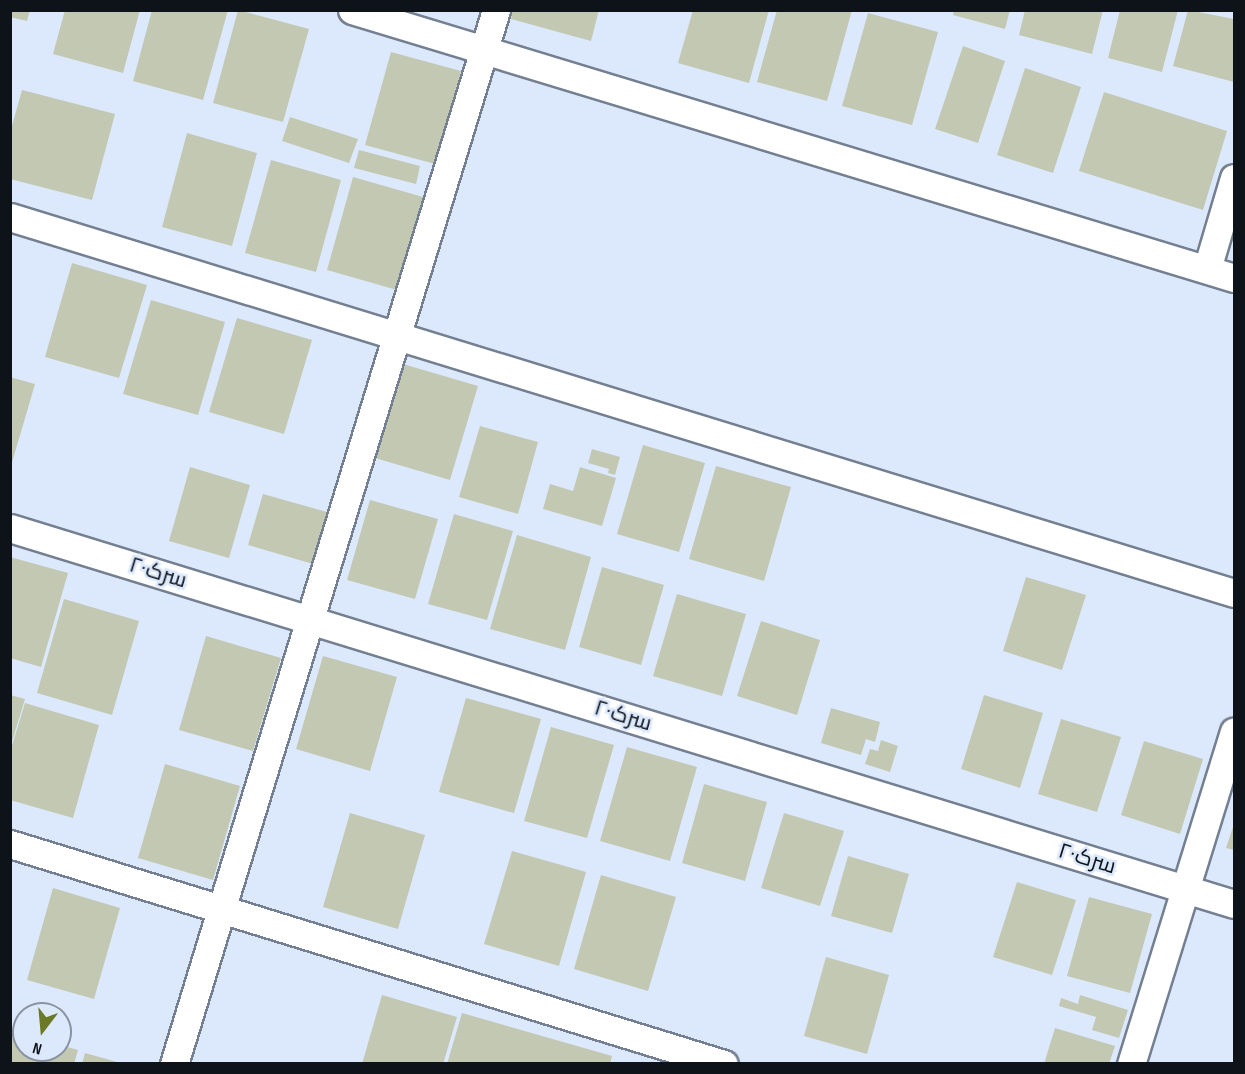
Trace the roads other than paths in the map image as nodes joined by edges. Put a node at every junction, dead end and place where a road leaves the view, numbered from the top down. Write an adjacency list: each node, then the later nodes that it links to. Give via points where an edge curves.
1 (352, 10): 3 (street)
2 (496, 10): 3 (street)
3 (484, 50): 6 (street); 8 (street)
4 (1234, 178): 6 (street)
5 (10, 217): 8 (street)
6 (1207, 269): 7 (street)
7 (1234, 278)
8 (397, 336): 10 (street); 11 (street)
9 (10, 528): 11 (street, سرک۲۰)
10 (1234, 593)
11 (310, 620): 14 (street, سرک۲۰); 16 (street)
12 (1234, 732): 14 (street)
13 (10, 844): 16 (street)
14 (1186, 889): 15 (street, سرک۲۰); 19 (street)
15 (1234, 904)
16 (221, 909): 17 (street); 18 (street)
17 (174, 1064)
18 (724, 1064)
19 (1131, 1064)

